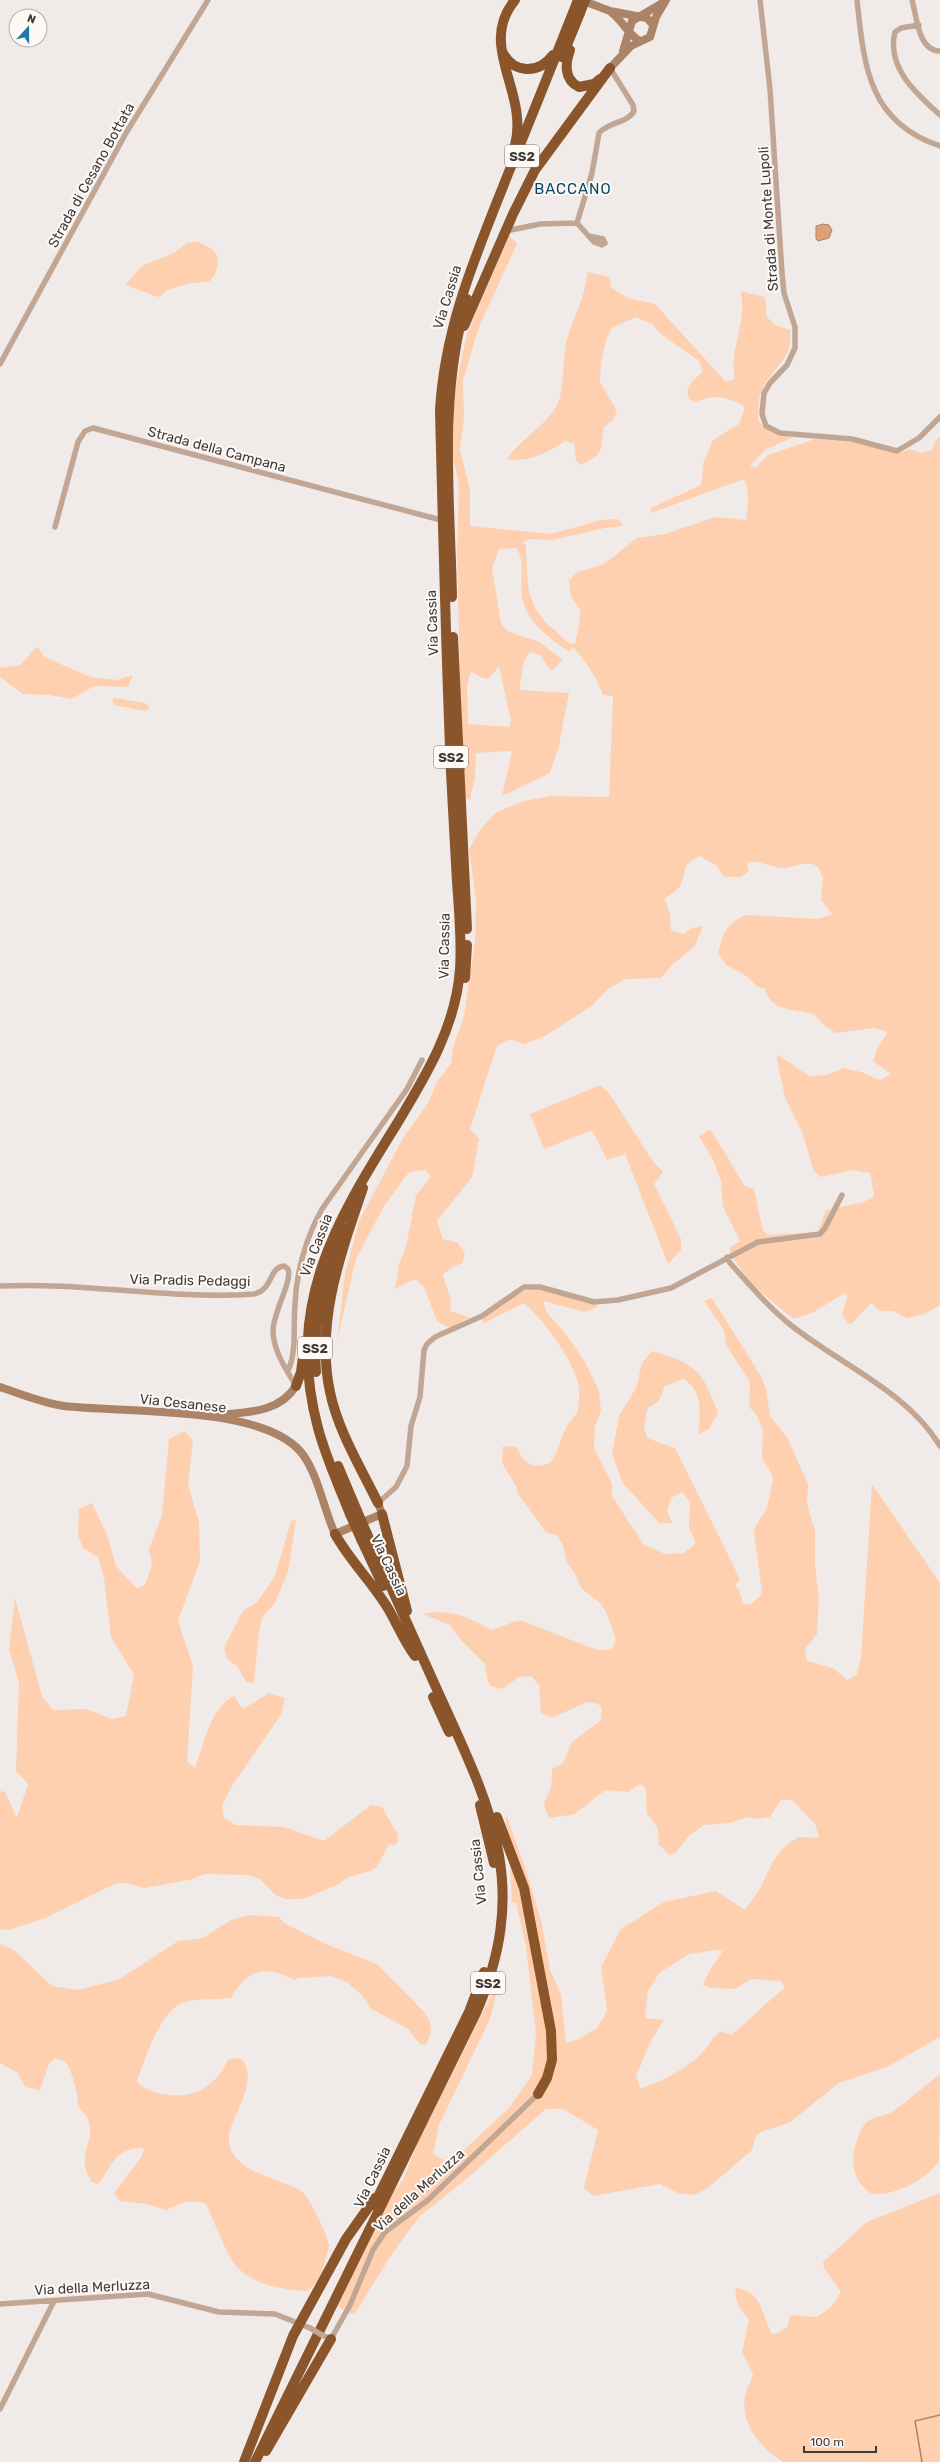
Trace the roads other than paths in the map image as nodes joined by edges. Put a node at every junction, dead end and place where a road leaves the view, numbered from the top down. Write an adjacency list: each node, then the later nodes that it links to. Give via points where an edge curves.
1 (208, 0): 30 (street, Strada di Cesano Bottata, via 126,133)
2 (515, 0): 17 (highway, via 503,22)
3 (579, 0): 9 (street); 10 (highway, Via Cassia / SS2)
4 (585, 0): 10 (highway, Via Cassia / SS2, bridge)
5 (666, 0): 11 (street); 12 (street)
6 (760, 0): 31 (street, Strada di Monte Lupoli, via 770,89 784,293 797,338 792,357 764,393 764,422 770,429 780,433 852,439 897,451 919,438)
7 (857, 0): 22 (street, via 862,47 870,80 878,98 904,127 923,140)
8 (912, 0): 13 (street)
9 (610, 11): 11 (street); 14 (street)
10 (577, 12): 15 (highway, Via Cassia / SS2); 20 (highway, via 580,21 568,58 567,72 570,81 579,87 586,86); 29 (highway, Via Cassia / SS2, via 477,270 464,307)
11 (638, 17): 12 (street, via 647,18); 14 (street, via 632,21)
12 (653, 24): 16 (street, via 650,37)
13 (919, 25): 18 (street, via 926,46); 21 (street, via 901,28 895,32 898,63 906,82)
14 (629, 30): 16 (street, via 634,38); 19 (street)
15 (562, 38): 17 (highway, via 548,62 529,70 511,64); 23 (highway, Via Cassia / SS2)
16 (640, 41): 19 (street)
17 (501, 46): 23 (highway, via 504,64 514,92 518,118 517,138)
18 (940, 51)
19 (622, 53): 20 (street)
20 (607, 72): 24 (highway, via 539,164); 25 (street, via 633,105 634,111 630,116 599,133 592,173)
21 (940, 116)
22 (940, 146)
23 (509, 173): 32 (highway, Via Cassia / SS2, via 468,274 448,341 440,410)
24 (510, 221): 26 (street); 27 (highway)
25 (577, 223): 26 (street, via 540,224); 28 (street)
26 (517, 229): 27 (street)
27 (506, 231): 29 (highway)
28 (589, 236)
29 (456, 346): 37 (highway, Via Cassia / SS2, via 450,379 448,421 453,628 467,965 456,1021 438,1066)
30 (0, 364)
31 (940, 417)
32 (442, 486): 33 (street); 35 (highway, Via Cassia / SS2)
33 (441, 520): 34 (street, Strada della Campana, via 93,428 85,431 78,442); 35 (street)
34 (55, 527)
35 (444, 574): 41 (highway, Via Cassia / SS2, via 460,970 446,1030 433,1063 359,1184 333,1234 319,1272)
36 (422, 1060): 42 (street, via 407,1088 322,1209 312,1229 305,1247 296,1294 294,1354)
37 (363, 1188): 47 (highway, via 335,1276 328,1319 326,1358 330,1392 339,1422); 48 (highway, Via Cassia / SS2, via 344,1225 327,1273 316,1316 314,1351 318,1397 324,1426)
38 (842, 1195): 39 (street, via 826,1228 820,1234 763,1241)
39 (727, 1257): 46 (street, via 779,1314 908,1407 927,1427); 47 (street, via 671,1288 607,1302 589,1301 540,1287 526,1287 482,1316 435,1337 424,1350 420,1397 411,1426 406,1469 392,1492)
40 (0, 1286): 42 (street, Via Pradis Pedaggi, via 46,1284 162,1294 254,1294 266,1289 275,1271 284,1266 288,1269 289,1276 276,1310 272,1332 276,1350)
41 (308, 1317): 43 (highway, via 302,1370); 48 (highway, Via Cassia / SS2, via 308,1354 318,1426)
42 (288, 1371): 43 (street, Via Pradis Pedaggi)
43 (296, 1386): 45 (street, via 284,1400 268,1408)
44 (0, 1387): 45 (street, Via Cesanese, via 63,1405)
45 (211, 1416): 50 (street, Via Cesanese, via 268,1430 295,1446 312,1471 325,1513)
46 (940, 1446)
47 (378, 1503): 49 (street)
48 (353, 1513): 51 (highway, Via Cassia / SS2, bridge)
49 (382, 1514): 50 (street); 52 (highway)
50 (335, 1534): 53 (highway, via 389,1610 401,1636)
51 (364, 1536): 52 (highway, Via Cassia / SS2); 53 (highway, Via Cassia / SS2)
52 (414, 1638): 54 (highway, Via Cassia / SS2)
53 (415, 1656): 56 (highway, Via Cassia / SS2, via 483,1813 494,1865 496,1913 492,1944 476,1996)
54 (479, 1784): 55 (highway, via 495,1813 519,1870 548,2013 552,2060); 64 (highway, Via Cassia / SS2, via 495,1830 502,1877 500,1933 489,1982 476,2014)
55 (538, 2094): 60 (street, Via della Merluzza, via 428,2200 385,2232 373,2250 350,2305)
56 (381, 2189): 59 (highway, via 346,2239); 63 (highway, Via Cassia / SS2)
57 (54, 2301): 58 (street, Via della Merluzza); 59 (street, Via della Merluzza, via 133,2294 156,2295 219,2312 271,2313); 61 (street)
58 (0, 2304)
59 (300, 2324): 60 (street, Via della Merluzza, bridge); 62 (highway)
60 (327, 2337): 64 (highway, via 274,2438)
61 (0, 2409)
62 (244, 2462)
63 (248, 2462)
64 (256, 2462)

